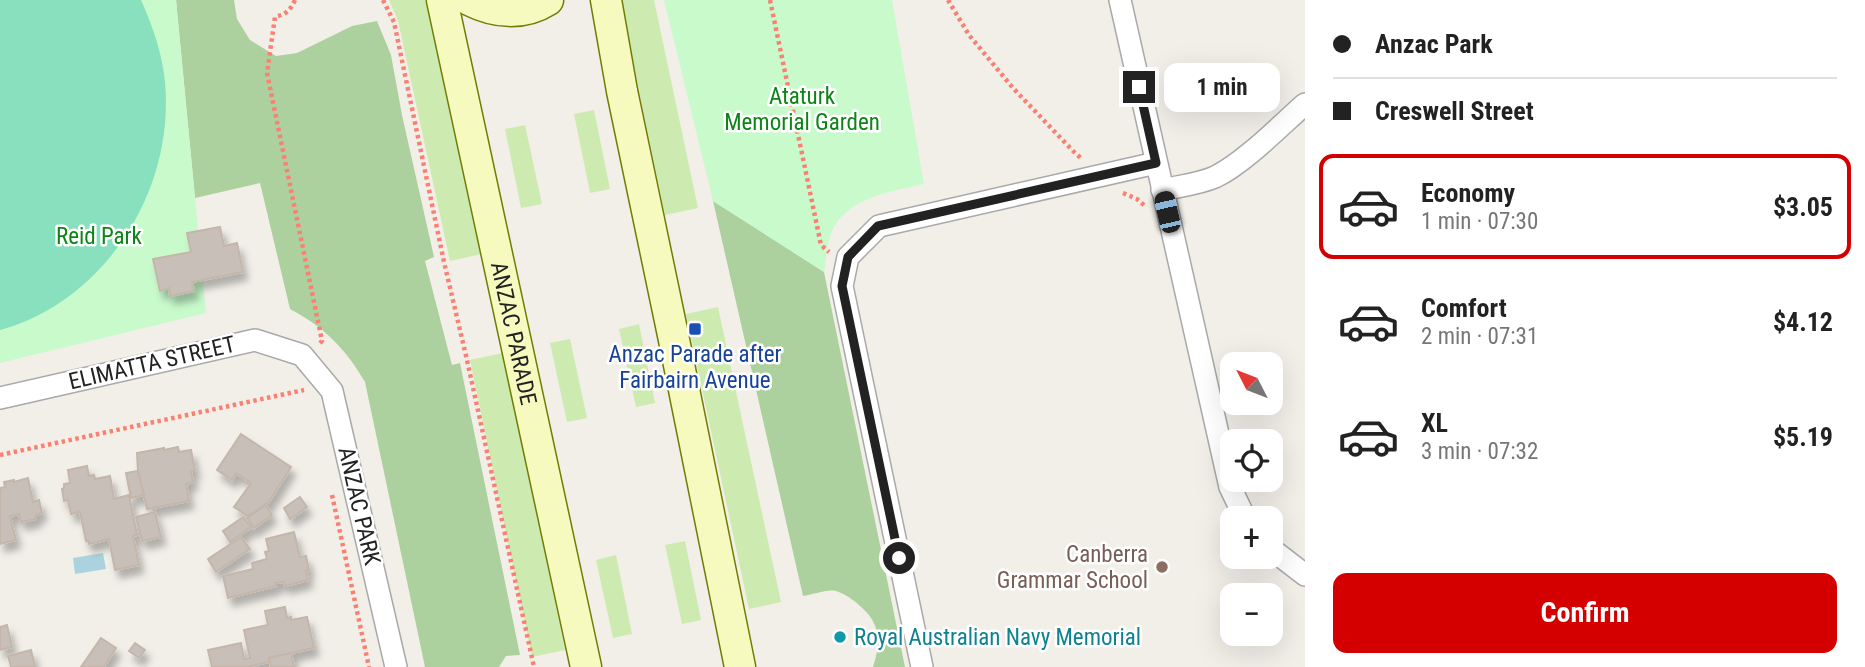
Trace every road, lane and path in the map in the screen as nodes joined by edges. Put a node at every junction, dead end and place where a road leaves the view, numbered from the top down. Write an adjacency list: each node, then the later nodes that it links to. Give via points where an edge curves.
1 (295, 0): 15 (path, via 286,15 275,17 267,73 322,341)
2 (383, 0): 25 (path, via 394,22)
3 (442, 0): 26 (main road, ANZAC PARADE)
4 (469, 0): 5 (main road, via 504,11 523,10)
5 (548, 0)
6 (606, 0): 27 (main road)
7 (770, 0): 14 (path, via 821,245)
8 (948, 0): 12 (path, via 969,35 1013,88 1075,153)
9 (1119, 0): 11 (street)
10 (1305, 104): 13 (street, via 1226,171)
11 (1156, 163): 12 (street); 13 (street)
12 (1104, 175): 14 (street, via 878,226)
13 (1162, 190): 20 (street, via 1230,487)
14 (848, 260): 28 (street, via 842,286)
15 (302, 355): 16 (street, ANZAC PARK); 17 (street, ELIMATTA STREET, via 255,340)
16 (327, 386): 18 (path); 24 (street, ANZAC PARK, via 332,391)
17 (0, 398)
18 (0, 455)
19 (332, 495): 23 (path)
20 (1239, 506)
21 (1283, 558): 22 (street)
22 (1305, 575)
23 (369, 667)
24 (396, 667)
25 (534, 667)
26 (586, 667)
27 (740, 667)
28 (922, 667)

